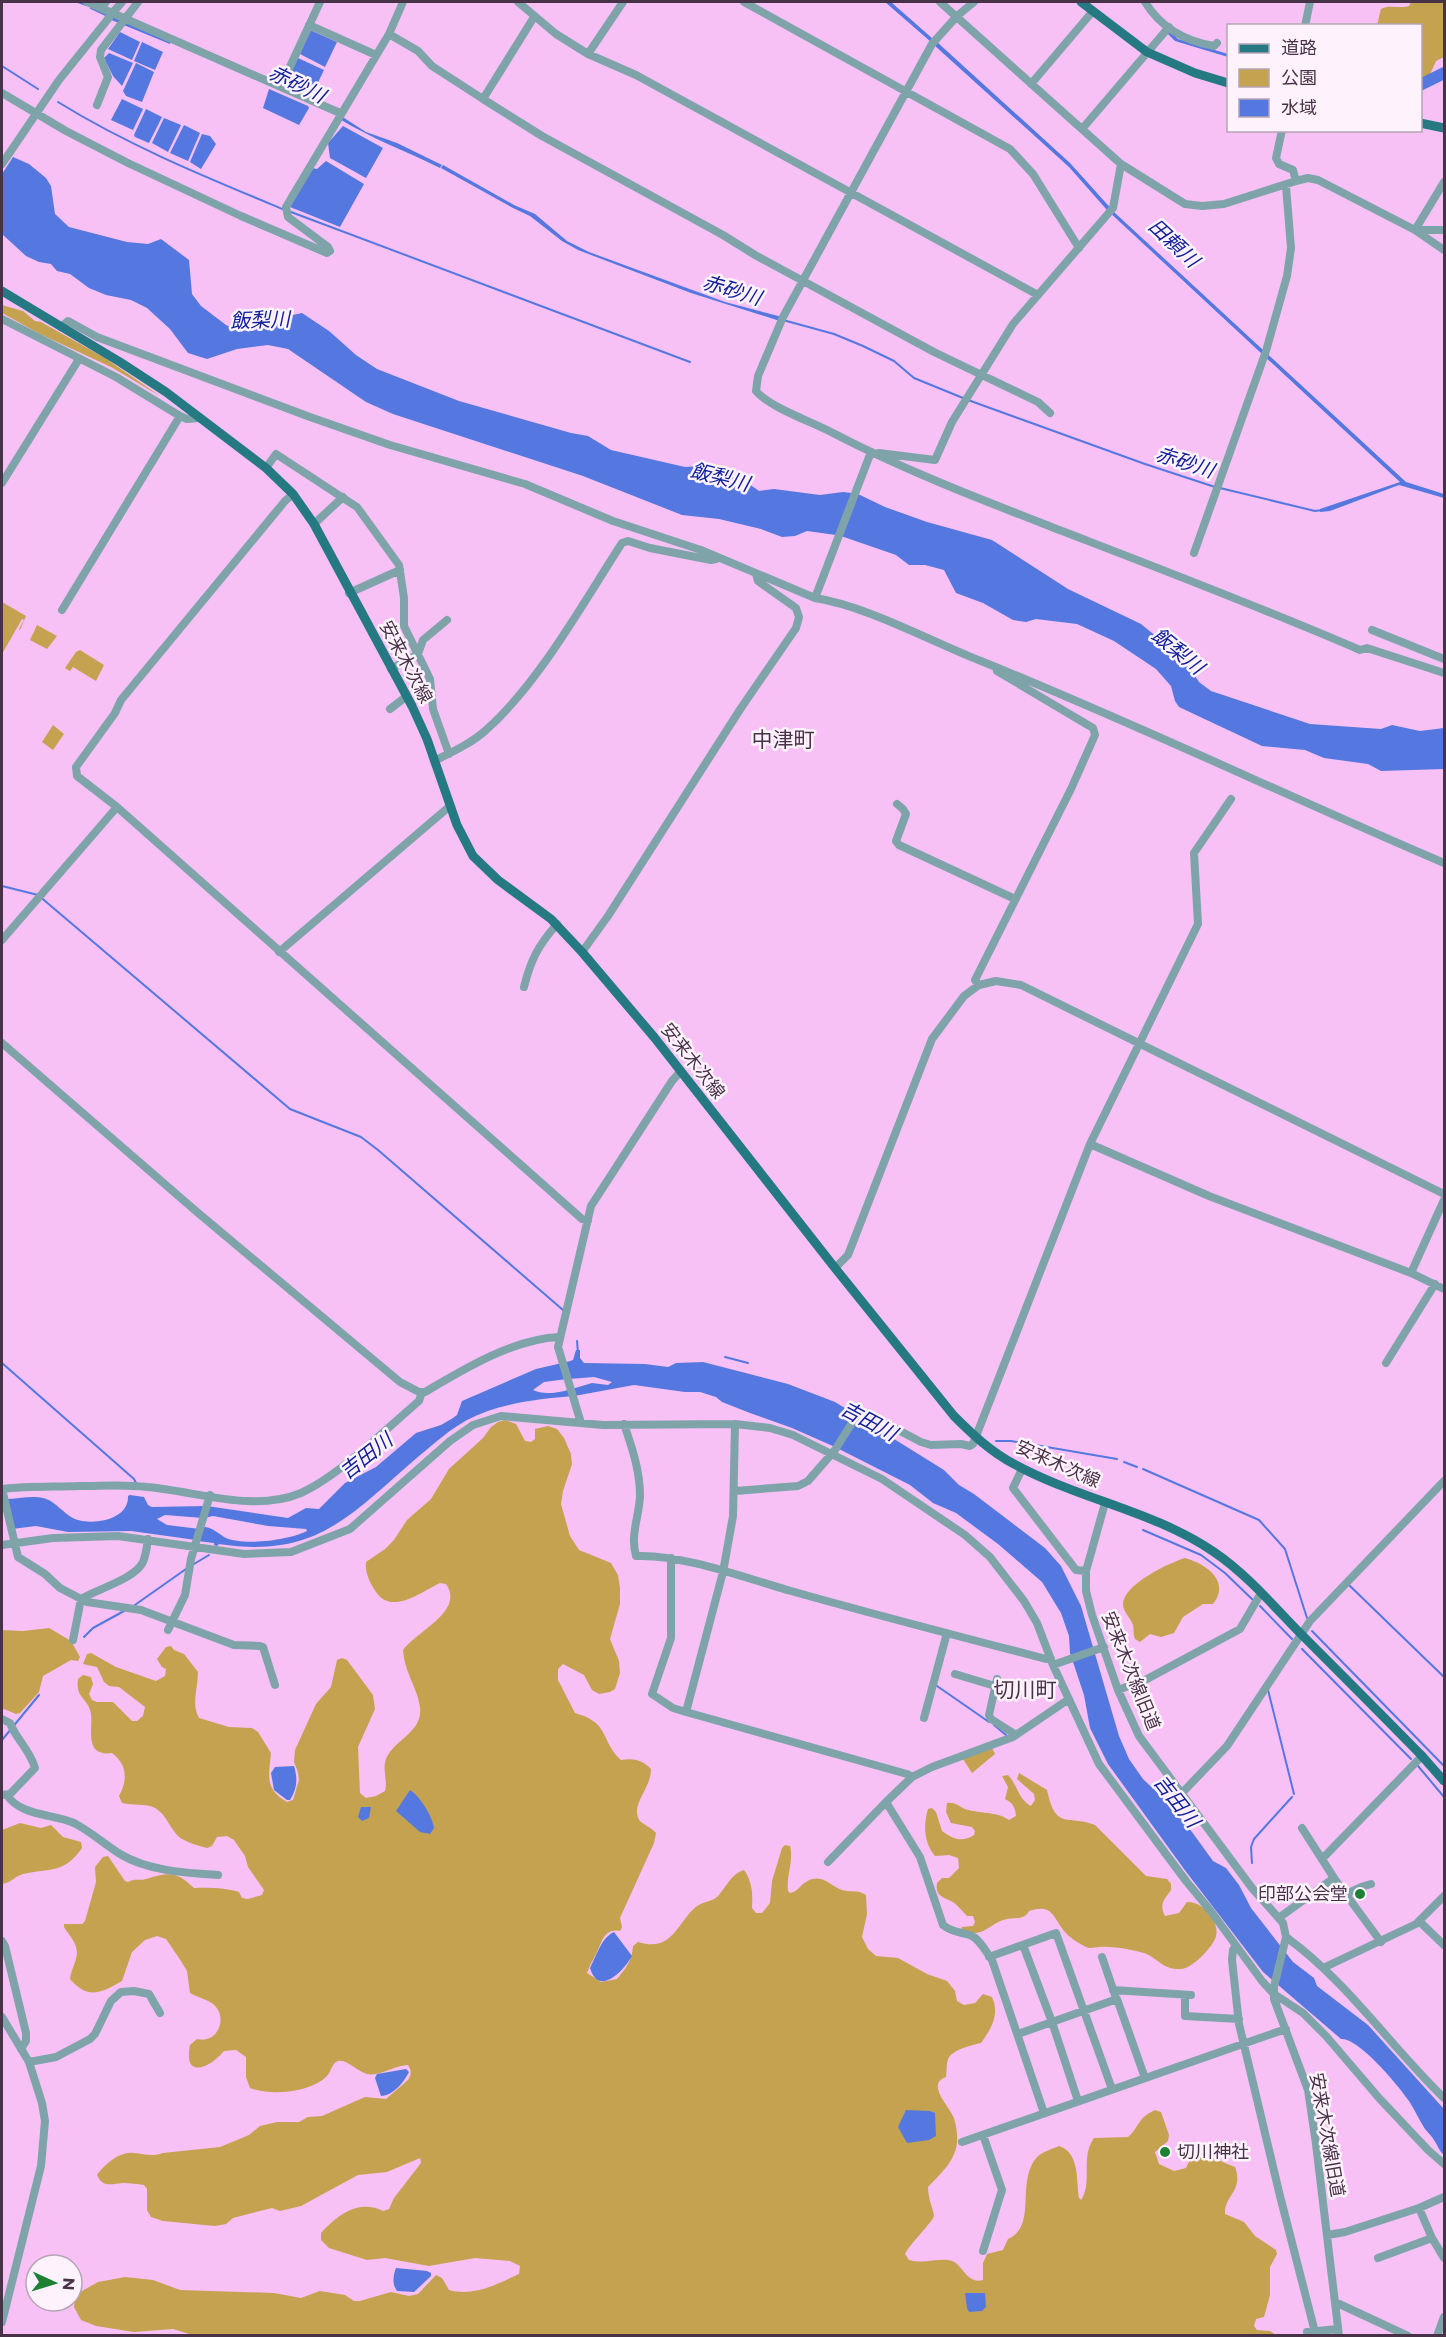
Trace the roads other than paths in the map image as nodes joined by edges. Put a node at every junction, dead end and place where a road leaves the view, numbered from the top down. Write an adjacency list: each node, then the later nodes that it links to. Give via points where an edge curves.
1 (87, 2): 14 (street)
2 (122, 2): 35 (street, bridge, via 72,62)
3 (138, 2): 18 (street)
4 (320, 2): 20 (street)
5 (403, 2): 22 (street)
6 (518, 2): 17 (street)
7 (623, 2): 25 (street)
8 (744, 2): 30 (street)
9 (940, 2): 16 (street)
10 (974, 2): 16 (street)
11 (1081, 2): 15 (main road)
12 (1145, 2): 21 (street)
13 (1310, 2): 19 (street)
14 (104, 5): 18 (street)
15 (1093, 12): 24 (main road); 28 (street)
16 (957, 16): 28 (street); 30 (street, via 934,42)
17 (534, 17): 25 (street); 32 (street)
18 (123, 20): 29 (street); 33 (street, via 100,52 108,77)
19 (1305, 24)
20 (309, 25): 26 (street); 29 (street)
21 (1168, 29): 23 (street, via 1181,38 1214,46); 24 (street)
22 (388, 34): 26 (street); 32 (street)
23 (1217, 43)
24 (1147, 52): 27 (main road); 38 (street)
25 (588, 54): 45 (street, via 636,75)
26 (376, 55): 34 (street)
27 (1227, 83)
28 (1031, 84): 38 (street)
29 (281, 86): 34 (street)
30 (906, 92): 45 (street); 48 (street, via 1010,149 1033,174)
31 (2, 93): 35 (street)
32 (483, 99): 50 (street, via 542,136)
33 (97, 105)
34 (339, 115): 35 (street, via 286,210 290,219 330,252 195,195)
35 (35, 116): 40 (street)
36 (1422, 123): 37 (main road)
37 (1444, 128)
38 (1083, 129): 41 (street)
39 (1282, 132): 42 (street, via 1276,158 1279,164 1293,170)
40 (2, 164)
41 (1121, 164): 44 (street, via 1192,205 1224,204); 48 (street, via 1111,211)
42 (1296, 181): 44 (street); 46 (street, via 1318,180)
43 (1444, 182): 46 (street)
44 (1286, 186): 66 (street, via 1291,258 1265,354)
45 (851, 193): 50 (street); 52 (street)
46 (1415, 230): 47 (street); 49 (street)
47 (1444, 230)
48 (1079, 248): 52 (street)
49 (1444, 250)
50 (803, 280): 56 (street); 60 (street, via 754,389)
51 (2, 291): 54 (main road, 安来木次線)
52 (1038, 295): 56 (street, via 1013,324)
53 (2, 319): 55 (street)
54 (61, 327): 59 (main road, 安来木次線, via 129,368); 67 (street, via 68,321 98,337 310,417 525,484 613,522)
55 (79, 359): 58 (street); 62 (street)
56 (981, 375): 57 (street, via 1038,402); 60 (street, via 932,461)
57 (1050, 413)
58 (180, 416): 59 (street); 72 (street)
59 (199, 418): 61 (main road, 安来木次線)
60 (871, 454): 71 (street); 79 (street, via 1360,650 1367,648)
61 (266, 468): 63 (main road, 安来木次線); 64 (street, via 277,454)
62 (2, 483)
63 (293, 494): 65 (main road, 安来木次線); 87 (street, via 121,699 76,767 77,776)
64 (343, 497): 65 (street); 68 (street, via 360,509)
65 (314, 524): 70 (main road, 安来木次線)
66 (1194, 553)
67 (718, 558): 69 (street); 82 (street, via 711,560 622,543 517,697 487,729)
68 (400, 570): 70 (street); 75 (street, via 404,626)
69 (756, 574): 71 (street); 93 (street, via 758,581 796,608 798,624)
70 (349, 593): 78 (main road, 安来木次線)
71 (816, 595): 77 (street)
72 (62, 609)
73 (447, 620): 75 (street, via 423,640)
74 (1372, 630): 76 (street)
75 (418, 654): 78 (street); 82 (street, via 430,679 433,709)
76 (1444, 659)
77 (986, 663): 88 (street); 89 (street, via 1093,728 1095,735)
78 (392, 669): 80 (main road, 安来木次線)
79 (1444, 673)
80 (407, 696): 81 (street); 83 (main road, 安来木次線)
81 (390, 709)
82 (449, 754): 83 (street)
83 (434, 761): 86 (main road, 安来木次線)
84 (1231, 799): 97 (street, via 1195,851 1198,924)
85 (897, 804): 89 (street, via 906,814 896,841 899,845)
86 (450, 806): 90 (main road, 安来木次線, via 462,838 479,864); 92 (street)
87 (117, 807): 91 (street); 92 (street)
88 (1444, 863)
89 (1015, 899): 94 (street, via 975,980)
90 (557, 924): 93 (main road, 安来木次線); 95 (street, via 536,949)
91 (2, 940)
92 (279, 952): 102 (street)
93 (582, 952): 98 (main road, 安来木次線)
94 (979, 985): 97 (street, via 996,981 1021,985); 103 (street, via 963,996 932,1039 848,1255)
95 (524, 987)
96 (2, 1043): 109 (street, via 396,1380)
97 (1139, 1044): 99 (street); 100 (street)
98 (681, 1071): 102 (street, via 592,1204); 103 (main road, 安来木次線)
99 (1089, 1144): 104 (street, via 1209,1196); 113 (street)
100 (1444, 1194)
101 (1444, 1200): 104 (street)
102 (588, 1221): 107 (street)
103 (835, 1268): 113 (main road, 安来木次線, via 946,1407)
104 (1411, 1273): 105 (street)
105 (1435, 1284): 106 (street); 108 (street)
106 (1444, 1289)
107 (559, 1337): 109 (street, via 489,1357); 110 (street, via 558,1347)
108 (1386, 1363)
109 (422, 1392): 119 (street, via 419,1401 310,1488 262,1501)
110 (581, 1423): 111 (street); 124 (street, via 507,1416 482,1421 450,1441 350,1528 300,1549 260,1555)
111 (624, 1424): 112 (street); 125 (street, via 639,1475 638,1517 633,1533 635,1555)
112 (735, 1424): 114 (street, via 770,1428); 118 (street)
113 (976, 1438): 114 (street, via 970,1446 931,1445 860,1410); 115 (main road, 安来木次線)
114 (834, 1450): 118 (street, via 814,1475 798,1486); 136 (street, via 919,1502 990,1557 1032,1612)
115 (1023, 1468): 120 (main road, 安来木次線); 126 (street, via 1013,1488 1076,1570)
116 (1444, 1480): 133 (street)
117 (2, 1491): 119 (street, via 22,1487 132,1486); 122 (street)
118 (735, 1491): 127 (street)
119 (209, 1498): 124 (street)
120 (1105, 1503): 126 (street, 安来木次線旧道); 128 (main road, 安来木次線, via 1189,1537 1236,1569)
121 (148, 1539): 122 (street, via 101,1536); 124 (street); 129 (street, via 139,1568)
122 (14, 1540): 123 (street); 129 (street, via 18,1557)
123 (2, 1545)
124 (196, 1546): 130 (street, via 185,1595)
125 (671, 1558): 127 (street); 141 (street, via 671,1638 652,1694)
126 (1086, 1571): 135 (street, 安来木次線旧道, via 1088,1599)
127 (723, 1572): 132 (street); 141 (street)
128 (1261, 1593): 133 (main road, 安来木次線); 139 (street, via 1240,1629 1147,1679)
129 (81, 1599): 130 (street); 134 (street)
130 (172, 1622): 131 (street); 138 (street, via 234,1645 263,1647)
131 (168, 1630)
132 (947, 1633): 136 (street); 142 (street)
133 (1300, 1633): 145 (main road, 安来木次線); 148 (street, via 1227,1746)
134 (73, 1640)
135 (1101, 1648): 136 (street); 139 (street, 安来木次線旧道)
136 (1054, 1663): 140 (street)
137 (955, 1674): 144 (street, via 996,1682 989,1715)
138 (275, 1685)
139 (1118, 1690): 148 (street, 安来木次線旧道, via 1139,1736)
140 (1069, 1699): 144 (street); 166 (street, via 1099,1764)
141 (686, 1712): 146 (street)
142 (924, 1718)
143 (2, 1719): 149 (street, via 26,1747 35,1768)
144 (1016, 1735): 146 (street)
145 (1422, 1756): 147 (main road, 安来木次線); 152 (street)
146 (912, 1777): 150 (street)
147 (1444, 1781)
148 (1182, 1794): 159 (street, 安来木次線旧道, via 1252,1888)
149 (4, 1795): 154 (street, via 24,1808 73,1822 134,1860 179,1872)
150 (886, 1802): 153 (street); 167 (street, via 920,1857 943,1925 971,1936)
151 (1302, 1828): 152 (street)
152 (1322, 1859): 155 (street)
153 (828, 1862)
154 (218, 1875)
155 (1334, 1878): 157 (street); 159 (street)
156 (1371, 1884): 157 (street)
157 (1346, 1894): 163 (street)
158 (1444, 1896): 160 (street)
159 (1280, 1917): 161 (street, 安来木次線旧道)
160 (1420, 1922): 163 (street); 165 (street)
161 (1286, 1939): 169 (street); 171 (street)
162 (2, 1941): 181 (street, via 26,2032)
163 (1381, 1942): 169 (street)
164 (1023, 1945): 167 (street); 173 (street, via 1056,1933); 177 (street)
165 (1444, 1945)
166 (1236, 1946): 171 (street); 176 (street, via 1232,1959)
167 (989, 1957): 179 (street)
168 (1102, 1957): 170 (street)
169 (1323, 1968): 185 (street)
170 (1113, 1990): 172 (street); 176 (street, via 1188,1995 1185,2016)
171 (1274, 1990): 178 (street, 安来木次線旧道); 190 (street, via 1326,2036 1379,2098)
172 (1117, 1999): 173 (street); 183 (street)
173 (1084, 2011): 177 (street); 184 (street)
174 (160, 2013): 182 (street, via 149,1994 121,1992 111,2001 90,2039 56,2057)
175 (2, 2017): 181 (street)
176 (1239, 2019): 180 (street)
177 (1052, 2022): 179 (street); 186 (street)
178 (1286, 2029): 180 (street); 193 (street, 安来木次線旧道, via 1308,2090)
179 (1018, 2034): 187 (street)
180 (1244, 2043): 183 (street); 202 (street)
181 (21, 2049): 182 (street)
182 (29, 2062): 200 (street, via 42,2103 44,2139)
183 (1144, 2078): 184 (street)
184 (1112, 2090): 186 (street)
185 (1444, 2098)
186 (1078, 2101): 187 (street)
187 (1044, 2113): 188 (street)
188 (983, 2134): 189 (street); 195 (street, via 1002,2190)
189 (962, 2142)
190 (1444, 2164)
191 (1444, 2196): 192 (street)
192 (1419, 2208): 193 (street); 194 (street)
193 (1328, 2235): 198 (street, 安来木次線旧道)
194 (1432, 2238): 196 (street); 197 (street)
195 (983, 2251)
196 (1378, 2258)
197 (1444, 2258)
198 (1335, 2302): 201 (street, 安来木次線旧道); 203 (street)
199 (1444, 2317): 204 (street)
200 (2, 2322)
201 (1338, 2332): 202 (street)
202 (1313, 2333)
203 (1408, 2336)
204 (1437, 2336)

